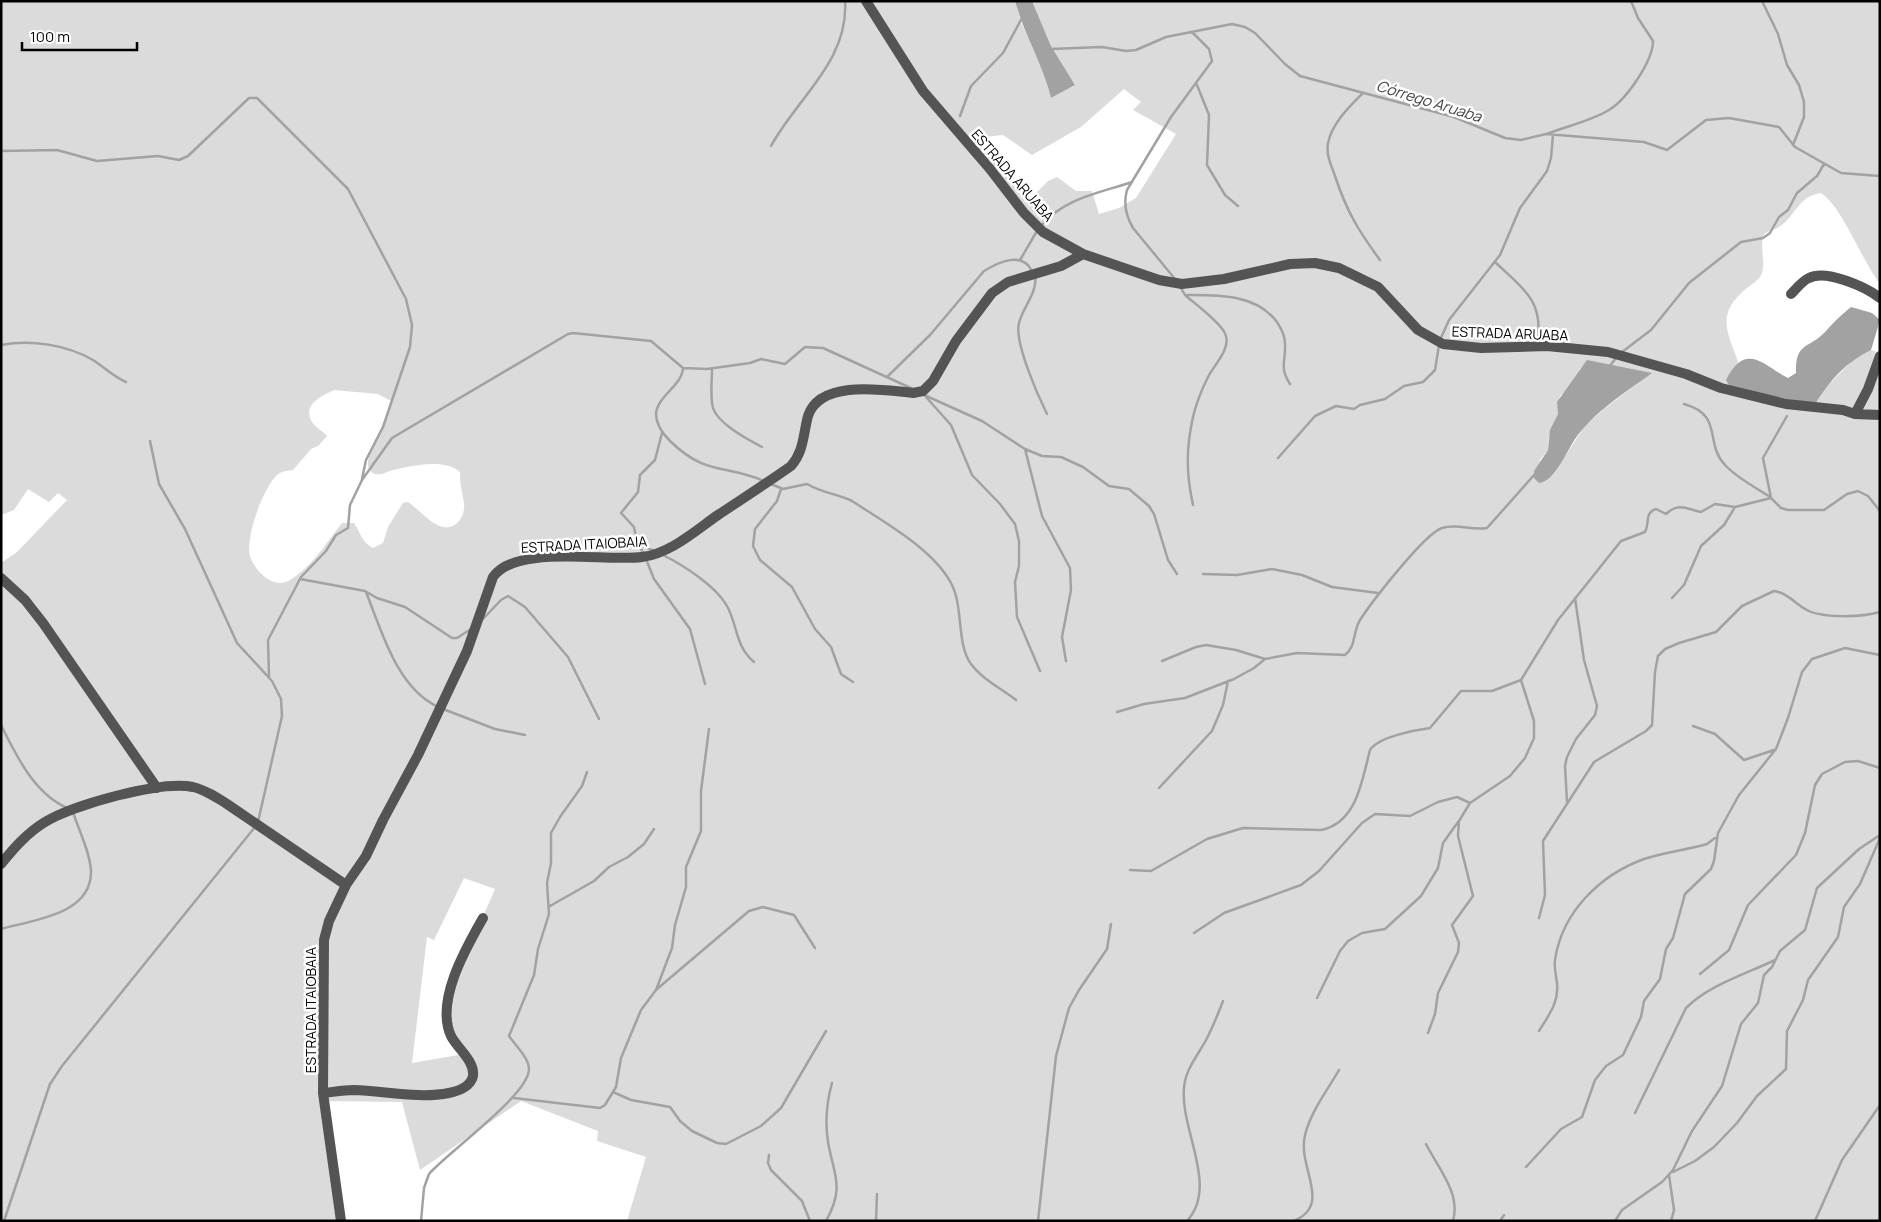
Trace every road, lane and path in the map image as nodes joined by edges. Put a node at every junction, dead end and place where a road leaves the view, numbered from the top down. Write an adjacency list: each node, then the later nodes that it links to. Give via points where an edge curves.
1 (866, 1): 2 (street, ESTRADA ARUABA, via 923,91 1024,213 1043,232)
2 (1083, 254): 6 (street, ESTRADA ARUABA, via 1159,280 1182,284 1224,279 1290,264 1315,263 1339,268 1378,287 1418,330 1443,344 1481,348 1547,346 1608,352 1686,374 1721,388 1786,404); 11 (street, ESTRADA ITAIOBAIA, via 1061,266 1008,282 992,293 923,391 847,390 823,397 809,414 801,451 791,466 671,546 643,557 561,557 518,561 499,569 418,755 366,856)
3 (1791, 294): 4 (street, via 1809,278 1821,275 1850,283)
4 (1880, 298)
5 (1880, 356): 6 (street)
6 (1855, 414): 7 (street, ESTRADA ARUABA)
7 (1880, 415)
8 (1, 578): 9 (street, via 43,622)
9 (156, 788): 10 (street, via 66,811 24,837); 11 (street, via 191,787 210,793)
10 (1, 864)
11 (346, 885): 13 (street, ESTRADA ITAIOBAIA, via 324,940)
12 (483, 918): 13 (street, via 462,954 448,1006 448,1029 472,1067 469,1083 448,1093 353,1090)
13 (323, 1093): 14 (street, ESTRADA ITAIOBAIA)
14 (341, 1221)

